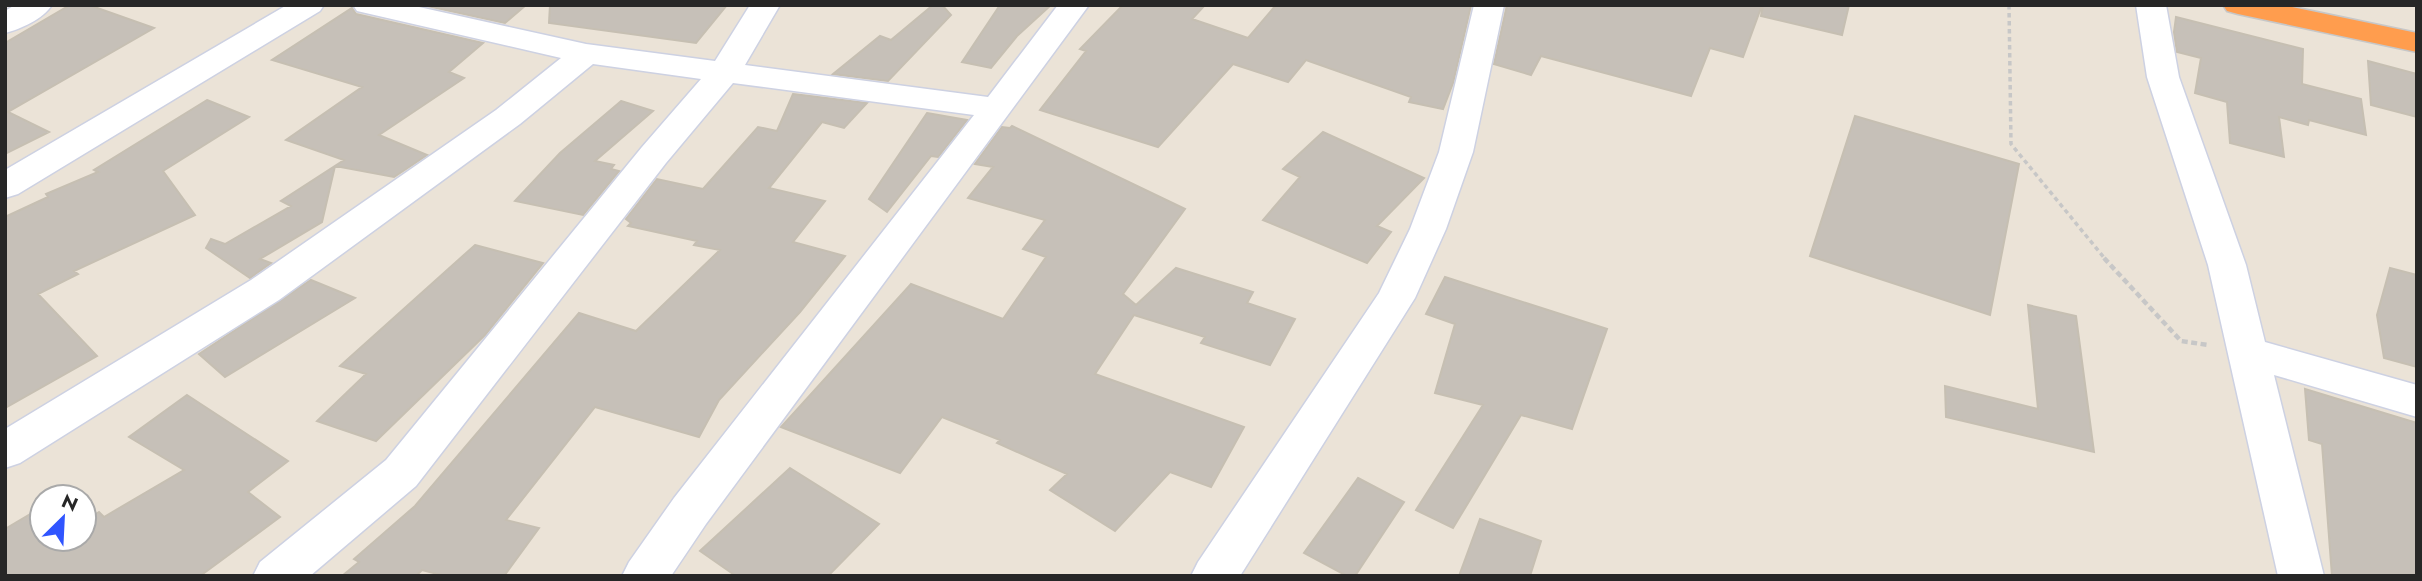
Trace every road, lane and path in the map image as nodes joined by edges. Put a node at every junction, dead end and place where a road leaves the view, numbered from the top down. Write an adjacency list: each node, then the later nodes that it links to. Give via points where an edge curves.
1 (37, 5): 10 (street)
2 (309, 5): 15 (street)
3 (368, 5): 12 (street)
4 (765, 5): 13 (street)
5 (1074, 5): 14 (street)
6 (1489, 5): 21 (street, via 1456,152 1396,298)
7 (2009, 5): 16 (path, via 2011,144 2094,247 2181,341)
8 (2151, 5): 16 (street, via 2163,77 2227,265)
9 (2238, 5): 11 (highway)
10 (5, 24)
11 (2417, 43)
12 (586, 54): 13 (street); 18 (street, via 508,117 265,290)
13 (725, 72): 14 (street); 19 (street, via 401,472)
14 (997, 108): 20 (street)
15 (5, 186)
16 (2248, 352): 17 (street); 22 (street)
17 (2417, 401)
18 (5, 451)
19 (276, 576)
20 (645, 576)
21 (1214, 576)
22 (2301, 576)

